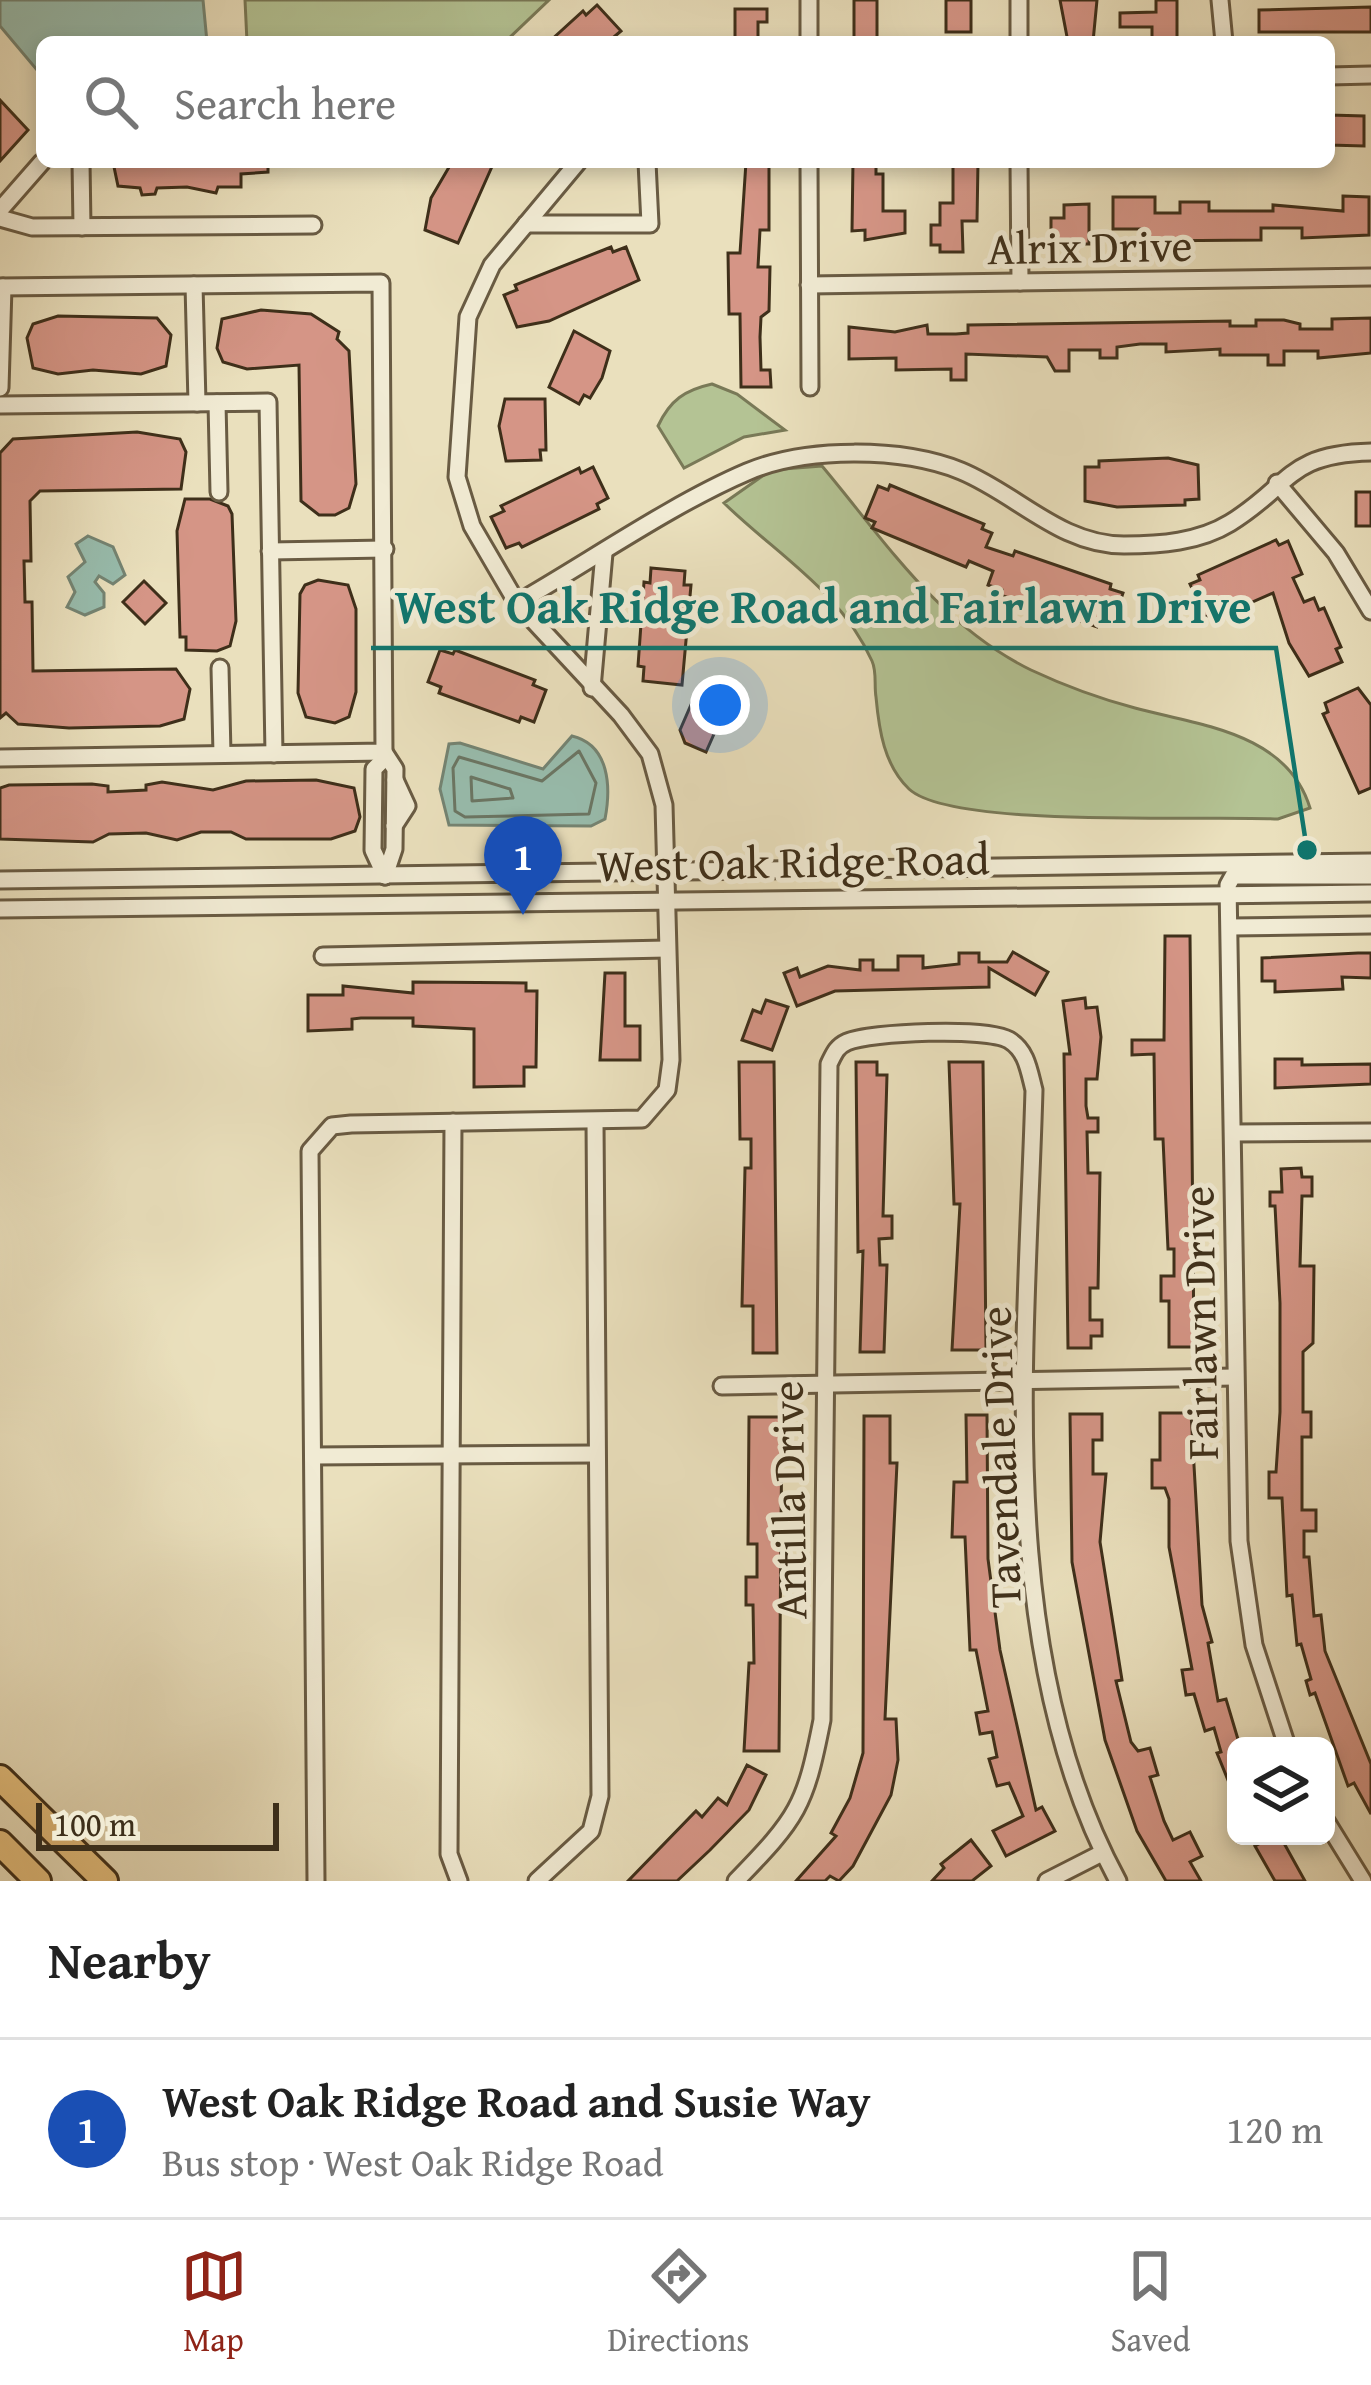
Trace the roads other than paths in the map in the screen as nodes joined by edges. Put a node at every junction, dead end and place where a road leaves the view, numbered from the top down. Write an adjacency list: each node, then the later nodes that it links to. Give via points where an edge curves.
1 (809, 0): 4 (street)
2 (1018, 0): 5 (street)
3 (1220, 0): 6 (street)
4 (809, 36)
5 (1019, 36)
6 (1223, 36)
7 (1371, 75): 8 (street)
8 (1335, 76)
9 (37, 168): 15 (street)
10 (81, 168): 18 (street)
11 (573, 168): 17 (street)
12 (647, 168): 17 (street, via 650,224)
13 (809, 168): 22 (street)
14 (1019, 168): 20 (street)
15 (0, 214): 18 (street, via 23,227)
16 (314, 224): 18 (street)
17 (526, 224): 35 (street, via 492,265 468,317 457,477 472,526)
18 (82, 227)
19 (1371, 278): 20 (street, Alrix Drive)
20 (1020, 282): 22 (street, Alrix Drive)
21 (194, 285): 23 (street); 26 (street); 32 (street, via 381,283)
22 (809, 285): 24 (street)
23 (1, 287): 25 (street)
24 (810, 387)
25 (0, 388)
26 (196, 403): 27 (street); 28 (street)
27 (217, 403): 31 (street); 33 (street, via 268,402)
28 (0, 405)
29 (1371, 452): 30 (street, via 1317,456)
30 (1277, 483): 34 (street, via 1214,530 1183,542 1119,546 1062,532 980,478 934,460 793,458 746,472); 36 (street, via 1336,553)
31 (219, 492)
32 (385, 549): 33 (street); 41 (street)
33 (270, 550): 40 (street)
34 (604, 553): 35 (street); 38 (street)
35 (517, 603): 38 (street)
36 (1371, 611)
37 (220, 668): 39 (street)
38 (592, 688): 44 (street, via 650,754 664,805)
39 (222, 754): 40 (street); 42 (street)
40 (274, 754): 41 (street)
41 (384, 755): 45 (street, via 395,770 394,849); 45 (street, via 374,769 373,850)
42 (0, 758)
43 (1371, 862): 44 (street, West Oak Ridge Road)
44 (665, 872): 45 (street, West Oak Ridge Road); 50 (street)
45 (385, 877): 47 (street, West Oak Ridge Road)
46 (1371, 877): 48 (street, via 1233,877)
47 (0, 880)
48 (1229, 893): 49 (street, West Oak Ridge Road); 50 (street, West Oak Ridge Road); 53 (street, Fairlawn Drive)
49 (1371, 893)
50 (667, 897): 51 (street, West Oak Ridge Road); 54 (street)
51 (0, 909)
52 (1371, 925): 53 (street)
53 (1231, 927): 60 (street, Fairlawn Drive)
54 (667, 949): 55 (street); 58 (street, via 667,1090 642,1119)
55 (323, 956)
56 (1034, 1090): 62 (street, Tavendale Drive); 63 (street, Antilla Drive, via 1025,1058 991,1033 860,1037 839,1045 825,1090)
57 (452, 1122): 58 (street); 66 (street, via 332,1126 310,1151); 67 (street)
58 (595, 1122): 65 (street)
59 (1371, 1132): 60 (street)
60 (1233, 1133): 61 (street, Fairlawn Drive)
61 (1235, 1377): 62 (street); 68 (street, Fairlawn Drive, via 1239,1541 1255,1645)
62 (1026, 1381): 63 (street); 72 (street, Tavendale Drive, via 1029,1552 1052,1702)
63 (822, 1385): 64 (street); 78 (street, Antilla Drive, via 822,1720 808,1796)
64 (722, 1386)
65 (595, 1454): 67 (street); 77 (street, via 600,1796 590,1831)
66 (314, 1456): 67 (street); 75 (street)
67 (454, 1456): 76 (street, via 449,1854)
68 (1284, 1737)
69 (0, 1778): 74 (highway)
70 (1335, 1836): 81 (street)
71 (0, 1843): 73 (highway)
72 (1102, 1853): 79 (street); 80 (street, Tavendale Drive)
73 (38, 1881)
74 (105, 1881)
75 (316, 1881)
76 (459, 1881)
77 (537, 1881)
78 (736, 1881)
79 (1047, 1881)
80 (1118, 1881)
81 (1363, 1881)

